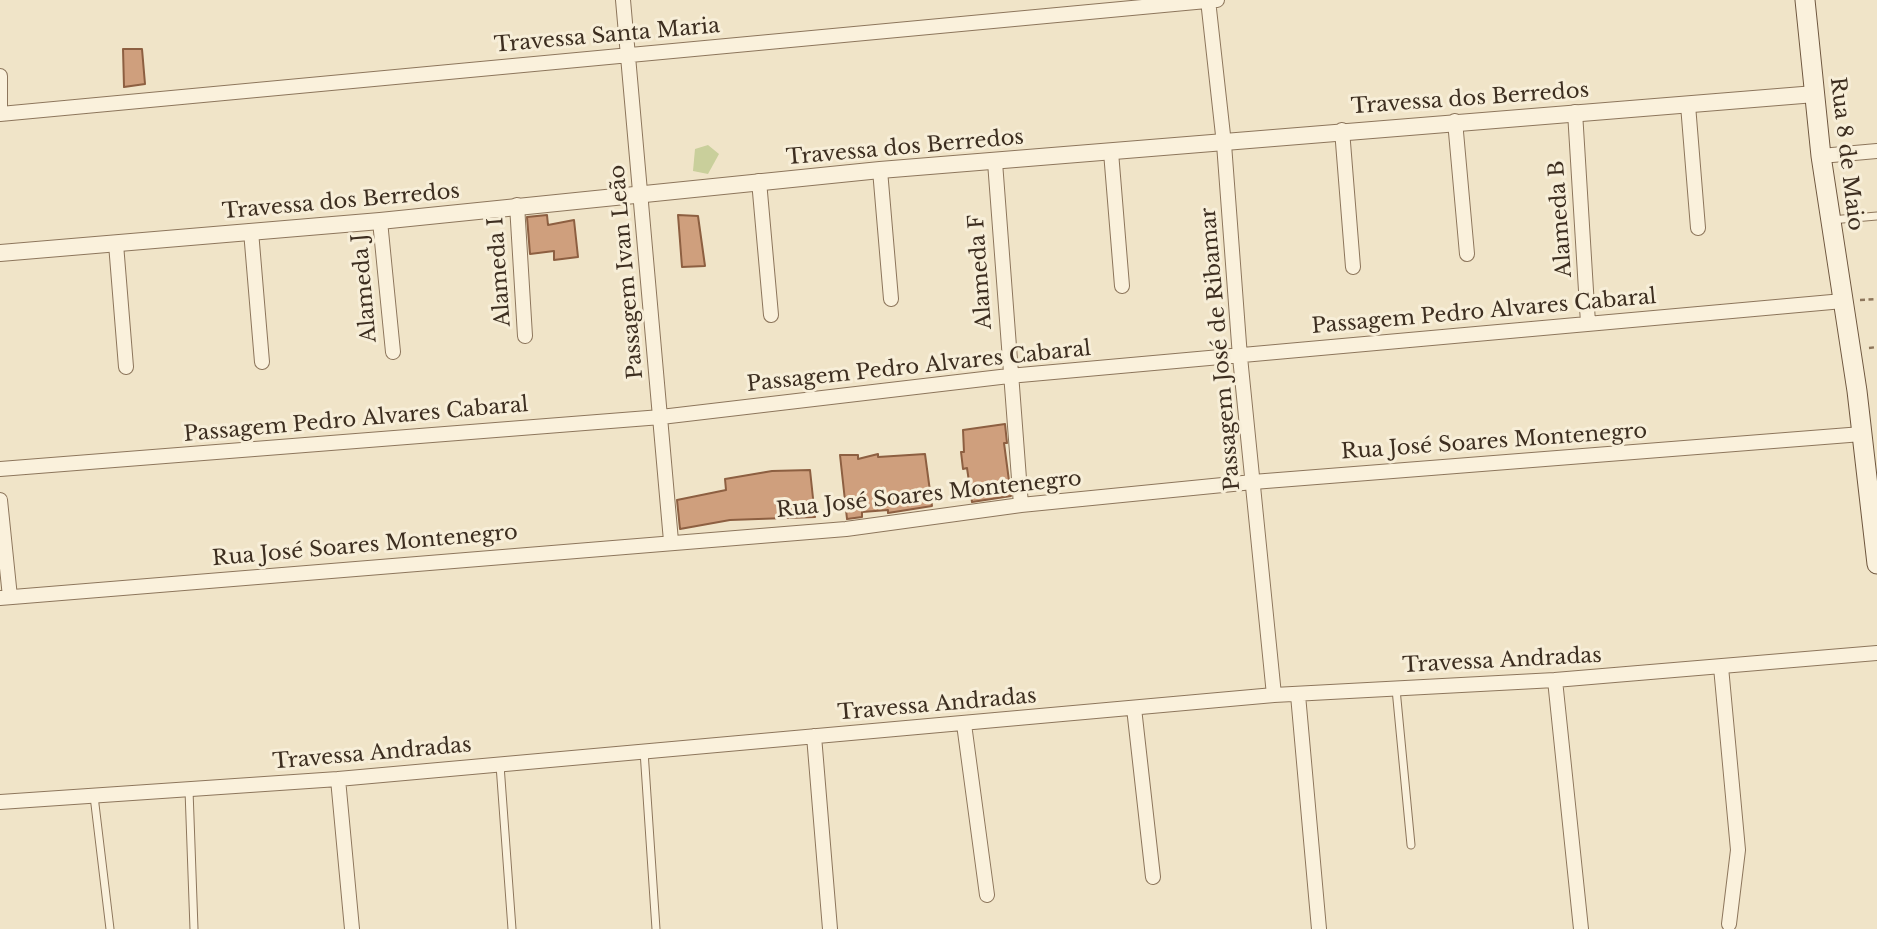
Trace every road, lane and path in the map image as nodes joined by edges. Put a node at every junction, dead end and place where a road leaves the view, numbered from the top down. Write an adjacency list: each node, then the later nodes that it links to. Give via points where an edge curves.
1 (623, 0): 5 (street, Passagem Ivan Leão)
2 (1208, 0): 3 (street, Travessa Santa Maria); 5 (street, Travessa Santa Maria); 13 (street, Passagem José de Ribamar)
3 (1217, 0)
4 (1805, 0): 7 (main road, Rua 8 de Maio)
5 (629, 55): 10 (street, Travessa Santa Maria); 20 (street, Passagem Ivan Leão)
6 (0, 75): 10 (street)
7 (1815, 94): 8 (street, Travessa dos Berredos); 16 (main road, Rua 8 de Maio)
8 (1688, 105): 9 (street, Travessa dos Berredos); 25 (street)
9 (1575, 112): 11 (street, Travessa dos Berredos); 35 (street, Alameda B)
10 (0, 114)
11 (1455, 121): 12 (street, Travessa dos Berredos); 29 (street)
12 (1342, 130): 13 (street, Travessa dos Berredos); 30 (street)
13 (1224, 144): 15 (street, Travessa dos Berredos); 38 (street, Passagem José de Ribamar)
14 (1877, 151): 16 (street)
15 (1111, 152): 17 (street, Travessa dos Berredos); 31 (street)
16 (1821, 156): 23 (main road, Rua 8 de Maio)
17 (995, 162): 18 (street, Travessa dos Berredos); 41 (street, Alameda F)
18 (880, 170): 19 (street, Travessa dos Berredos); 32 (street)
19 (759, 181): 20 (street, Travessa dos Berredos); 34 (street)
20 (641, 194): 21 (street, Travessa dos Berredos); 42 (street, Passagem Ivan Leão)
21 (517, 205): 24 (street, Travessa dos Berredos); 36 (street, Alameda I)
22 (1877, 216): 23 (lane)
23 (1830, 220): 33 (main road, Rua 8 de Maio)
24 (380, 221): 26 (street, Travessa dos Berredos); 37 (street, Alameda J)
25 (1698, 228)
26 (251, 231): 27 (street, Travessa dos Berredos); 39 (street)
27 (116, 244): 28 (street, Travessa dos Berredos); 40 (street)
28 (0, 253)
29 (1467, 254)
30 (1353, 267)
31 (1122, 286)
32 (891, 299)
33 (1843, 301): 35 (street, Passagem Pedro Alvares Cabaral); 43 (main road, Rua 8 de Maio)
34 (771, 315)
35 (1588, 323): 38 (street, Passagem Pedro Alvares Cabaral)
36 (525, 336)
37 (393, 352)
38 (1240, 357): 41 (street, Passagem Pedro Alvares Cabaral); 45 (street, Passagem José de Ribamar)
39 (262, 362)
40 (126, 367)
41 (1009, 376): 42 (street, Passagem Pedro Alvares Cabaral); 47 (street, Alameda F)
42 (661, 417): 44 (street, Passagem Pedro Alvares Cabaral); 48 (street, Passagem Ivan Leão)
43 (1862, 434): 45 (street, Rua José Soares Montenegro); 49 (main road, Rua 8 de Maio)
44 (0, 469)
45 (1253, 482): 47 (street, Rua José Soares Montenegro); 55 (street, Passagem José de Ribamar)
46 (0, 500): 50 (street)
47 (1021, 505): 48 (street, Rua José Soares Montenegro, via 845,529)
48 (671, 541): 50 (street, Rua José Soares Montenegro)
49 (1876, 551)
50 (5, 598)
51 (1877, 653): 52 (street, Travessa Andradas)
52 (1721, 667): 53 (street, Travessa Andradas); 69 (street, via 1738,850)
53 (1555, 680): 54 (street, Travessa Andradas); 77 (street)
54 (1396, 688): 56 (street, Travessa Andradas); 66 (lane)
55 (1274, 695): 56 (street, Travessa Andradas); 57 (street, Travessa Andradas)
56 (1298, 695): 76 (street)
57 (1134, 708): 58 (street, Travessa Andradas); 67 (street)
58 (964, 724): 59 (street, Travessa Andradas); 68 (street)
59 (814, 736): 60 (street, Travessa Andradas); 75 (street)
60 (643, 750): 61 (street, Travessa Andradas); 74 (lane)
61 (499, 764): 62 (street, Travessa Andradas); 73 (lane)
62 (338, 779): 63 (street, Travessa Andradas); 72 (street)
63 (189, 790): 64 (street, Travessa Andradas); 71 (lane)
64 (94, 796): 65 (street, Travessa Andradas); 70 (lane)
65 (0, 802)
66 (1411, 845)
67 (1153, 877)
68 (987, 895)
69 (1729, 924)
70 (110, 929)
71 (194, 929)
72 (352, 929)
73 (512, 929)
74 (656, 929)
75 (831, 929)
76 (1319, 929)
77 (1581, 929)

